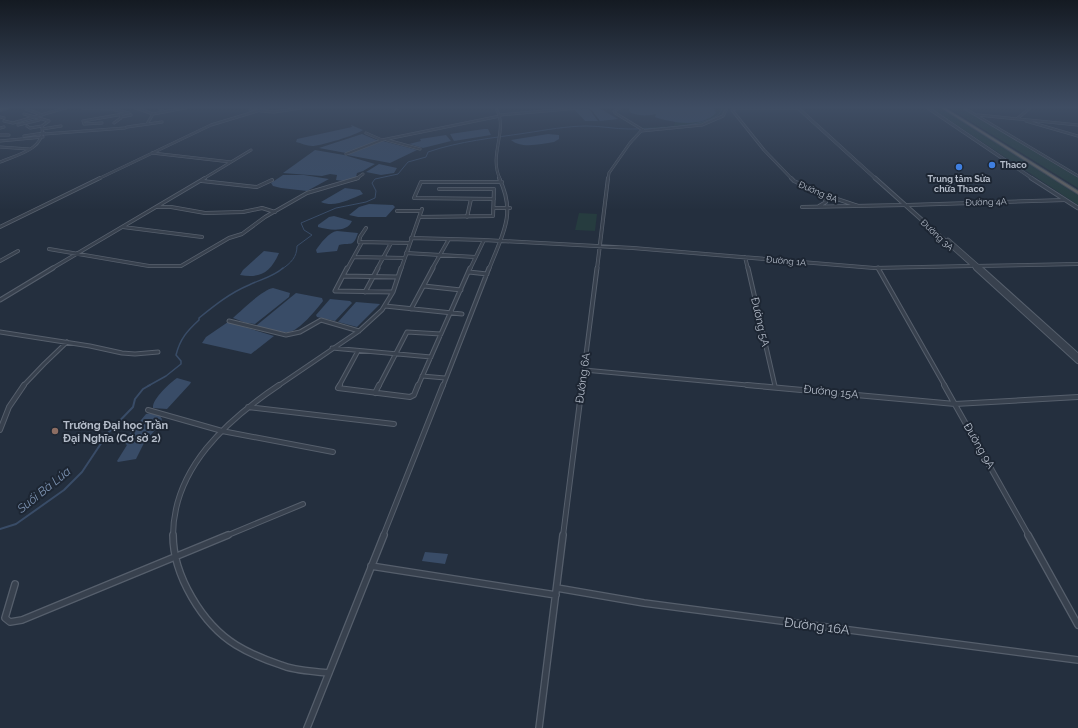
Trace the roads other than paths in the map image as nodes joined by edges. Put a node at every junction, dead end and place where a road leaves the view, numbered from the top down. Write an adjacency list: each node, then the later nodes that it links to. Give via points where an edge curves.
1 (39, 142): 14 (street)
2 (174, 142): 17 (street)
3 (377, 142): 18 (street)
4 (396, 142): 15 (street)
5 (498, 142): 25 (street, via 495,161)
6 (631, 142): 55 (street, Đường 6A, via 609,173)
7 (758, 142): 28 (street, Đường 8A, via 791,178 802,186)
8 (836, 142): 32 (street, Đường 3A)
9 (838, 142): 32 (street, Đường 3A)
10 (979, 142): 31 (street)
11 (999, 142): 27 (highway)
12 (1022, 142): 22 (street)
13 (0, 147): 14 (street)
14 (30, 149): 19 (street)
15 (420, 149)
16 (251, 150): 20 (street)
17 (150, 153): 20 (street); 45 (street)
18 (346, 154)
19 (0, 162)
20 (232, 162): 24 (street)
21 (364, 174): 41 (street, via 356,179 307,193)
22 (1078, 176)
23 (272, 180): 24 (street, via 257,186)
24 (201, 181): 36 (street)
25 (502, 182): 29 (street, via 421,182 414,198); 38 (street)
26 (439, 189): 30 (street, via 493,188)
27 (1078, 192)
28 (822, 194): 33 (street, Đường 8A); 35 (street, via 826,202)
29 (471, 199): 30 (street); 43 (street)
30 (494, 199): 37 (street)
31 (1065, 200): 32 (street, Đường 4A); 39 (street)
32 (906, 205): 33 (street, Đường 4A); 68 (street, Đường 3A)
33 (858, 206): 35 (street, Đường 4A)
34 (802, 207): 35 (street, Đường 4A)
35 (815, 207)
36 (155, 208): 41 (street, via 171,207 205,213 243,212 262,208); 44 (street)
37 (494, 208): 38 (street); 43 (street, via 491,217)
38 (510, 208): 51 (street)
39 (1078, 208)
40 (397, 211): 42 (street, via 421,210)
41 (275, 212): 59 (street, via 242,234 229,238 181,266 149,266)
42 (419, 217): 43 (street); 48 (street)
43 (467, 217)
44 (123, 227): 47 (street); 59 (street)
45 (0, 228)
46 (366, 228): 52 (street, via 358,241)
47 (202, 237)
48 (411, 238): 49 (street, Đường 1A); 54 (street)
49 (449, 239): 50 (street, Đường 1A); 60 (street)
50 (484, 240): 51 (street, Đường 1A); 62 (street)
51 (500, 240): 55 (street, Đường 1A); 71 (street)
52 (362, 242): 53 (street); 61 (street)
53 (391, 243): 54 (street); 64 (street)
54 (410, 243): 58 (street)
55 (601, 246): 63 (street, Đường 1A); 96 (street, Đường 6A)
56 (49, 249): 59 (street)
57 (18, 251): 66 (street)
58 (406, 253): 60 (street); 65 (street)
59 (77, 255): 79 (street)
60 (441, 255): 62 (street); 75 (street)
61 (354, 257): 64 (street); 72 (street)
62 (475, 257): 70 (street)
63 (745, 257): 69 (street, Đường 1A); 99 (street, Đường 5A)
64 (383, 258): 65 (street); 73 (street)
65 (404, 258): 74 (street)
66 (0, 261)
67 (1078, 264): 68 (street, Đường 1A)
68 (973, 266): 69 (street, Đường 1A); 93 (street, Đường 3A); 95 (street, Đường 3A)
69 (878, 268): 102 (street, Đường 9A)
70 (469, 272): 71 (street); 76 (street)
71 (487, 274): 98 (street)
72 (343, 276): 73 (street); 77 (street, via 335,291)
73 (372, 277): 74 (street); 77 (street)
74 (398, 277): 78 (street)
75 (424, 286): 76 (street); 81 (street)
76 (461, 290): 82 (street)
77 (365, 292): 78 (street)
78 (393, 292): 80 (street)
79 (0, 300)
80 (385, 306): 81 (street); 85 (street)
81 (411, 309): 82 (street)
82 (450, 313): 83 (street); 87 (street)
83 (462, 314)
84 (229, 321): 85 (street, via 286,335 304,330 321,320)
85 (359, 331): 89 (street)
86 (0, 332): 88 (street)
87 (441, 334): 92 (street, via 408,332); 94 (street)
88 (66, 342): 91 (street, via 122,353); 106 (street, via 22,387 10,405)
89 (332, 348): 90 (street); 103 (street)
90 (358, 351): 92 (street); 100 (street, via 338,388)
91 (158, 352)
92 (395, 354): 94 (street); 100 (street)
93 (1078, 356)
94 (431, 357): 97 (street)
95 (1078, 361)
96 (584, 370): 99 (street, Đường 15A); 113 (street, Đường 6A)
97 (422, 376): 98 (street); 100 (street, via 414,395 410,397)
98 (445, 378): 111 (street)
99 (775, 386): 102 (street, Đường 15A)
100 (375, 393)
101 (1078, 397): 102 (street, Đường 15A)
102 (955, 404): 115 (street, Đường 9A)
103 (248, 407): 105 (street); 107 (street)
104 (148, 410): 107 (street)
105 (394, 424)
106 (0, 430)
107 (222, 431): 108 (street); 110 (street, via 200,455 179,494 173,525)
108 (333, 452)
109 (303, 504): 110 (street)
110 (176, 556): 112 (street, via 22,620 10,622 5,618); 117 (street, via 182,578 195,602 211,625 236,645 282,666)
111 (371, 566): 114 (street); 117 (street)
112 (15, 584)
113 (557, 588): 114 (street, Đường 6A); 116 (street, Đường 16A, via 644,603)
114 (556, 595): 119 (street, Đường 6A)
115 (1078, 625)
116 (1078, 660)
117 (328, 673): 118 (street)
118 (306, 728)
119 (539, 728)

